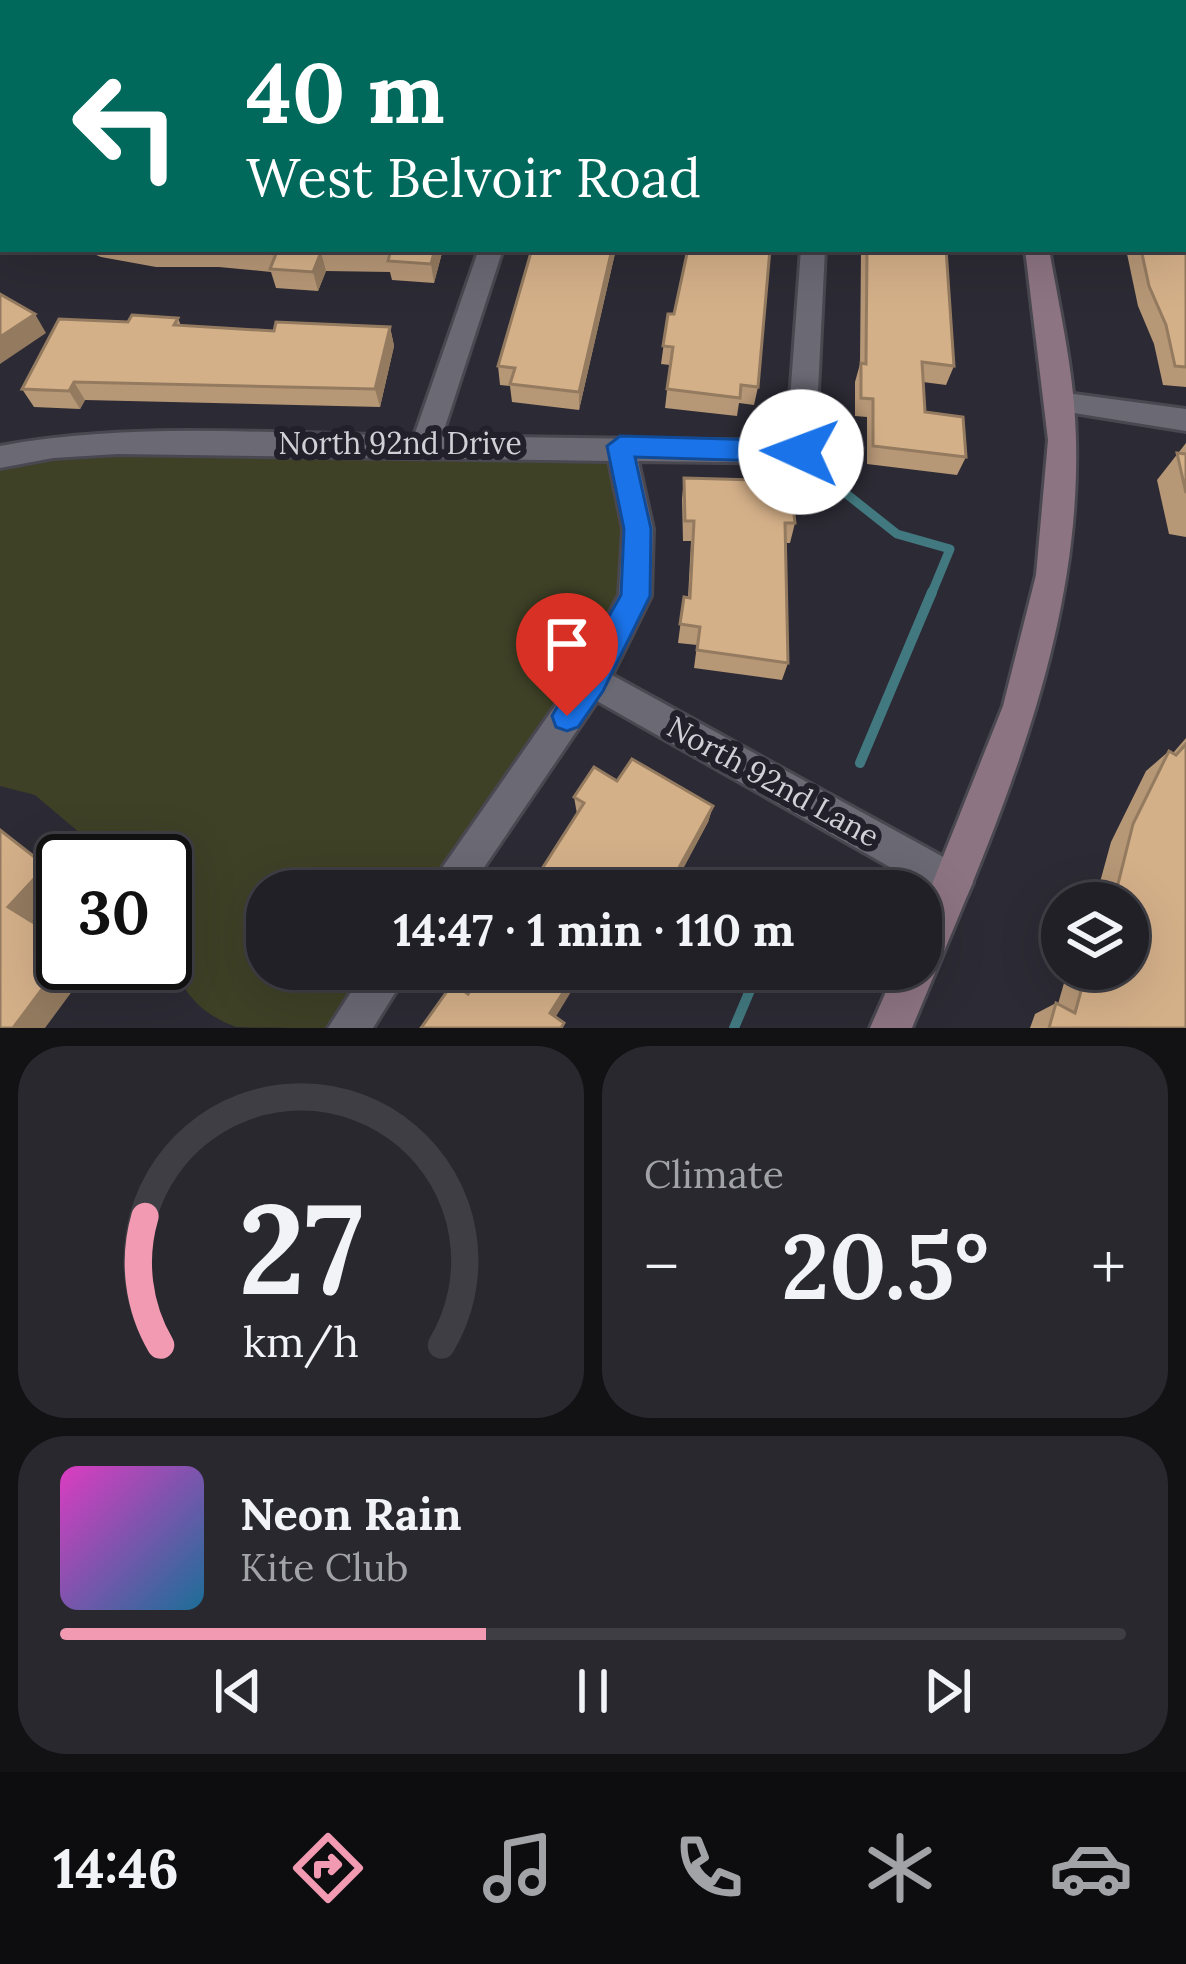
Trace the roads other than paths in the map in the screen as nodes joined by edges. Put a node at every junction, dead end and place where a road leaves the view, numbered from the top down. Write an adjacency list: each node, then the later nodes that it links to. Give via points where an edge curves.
1 (490, 252): 6 (street)
2 (813, 252): 7 (street, North 92nd Drive, via 801,452)
3 (1037, 252): 4 (street)
4 (1059, 402): 5 (street); 11 (street, via 1060,504 1033,666)
5 (1186, 420)
6 (425, 444): 7 (street, North 92nd Drive); 8 (street, North 92nd Drive, via 87,443)
7 (620, 446): 9 (street, via 638,529 635,596)
8 (0, 457)
9 (592, 681): 10 (street); 11 (street, North 92nd Lane)
10 (460, 870)
11 (954, 883): 12 (street)
12 (942, 910)
13 (375, 990): 15 (street)
14 (907, 990): 16 (street)
15 (349, 1028)
16 (891, 1028)

